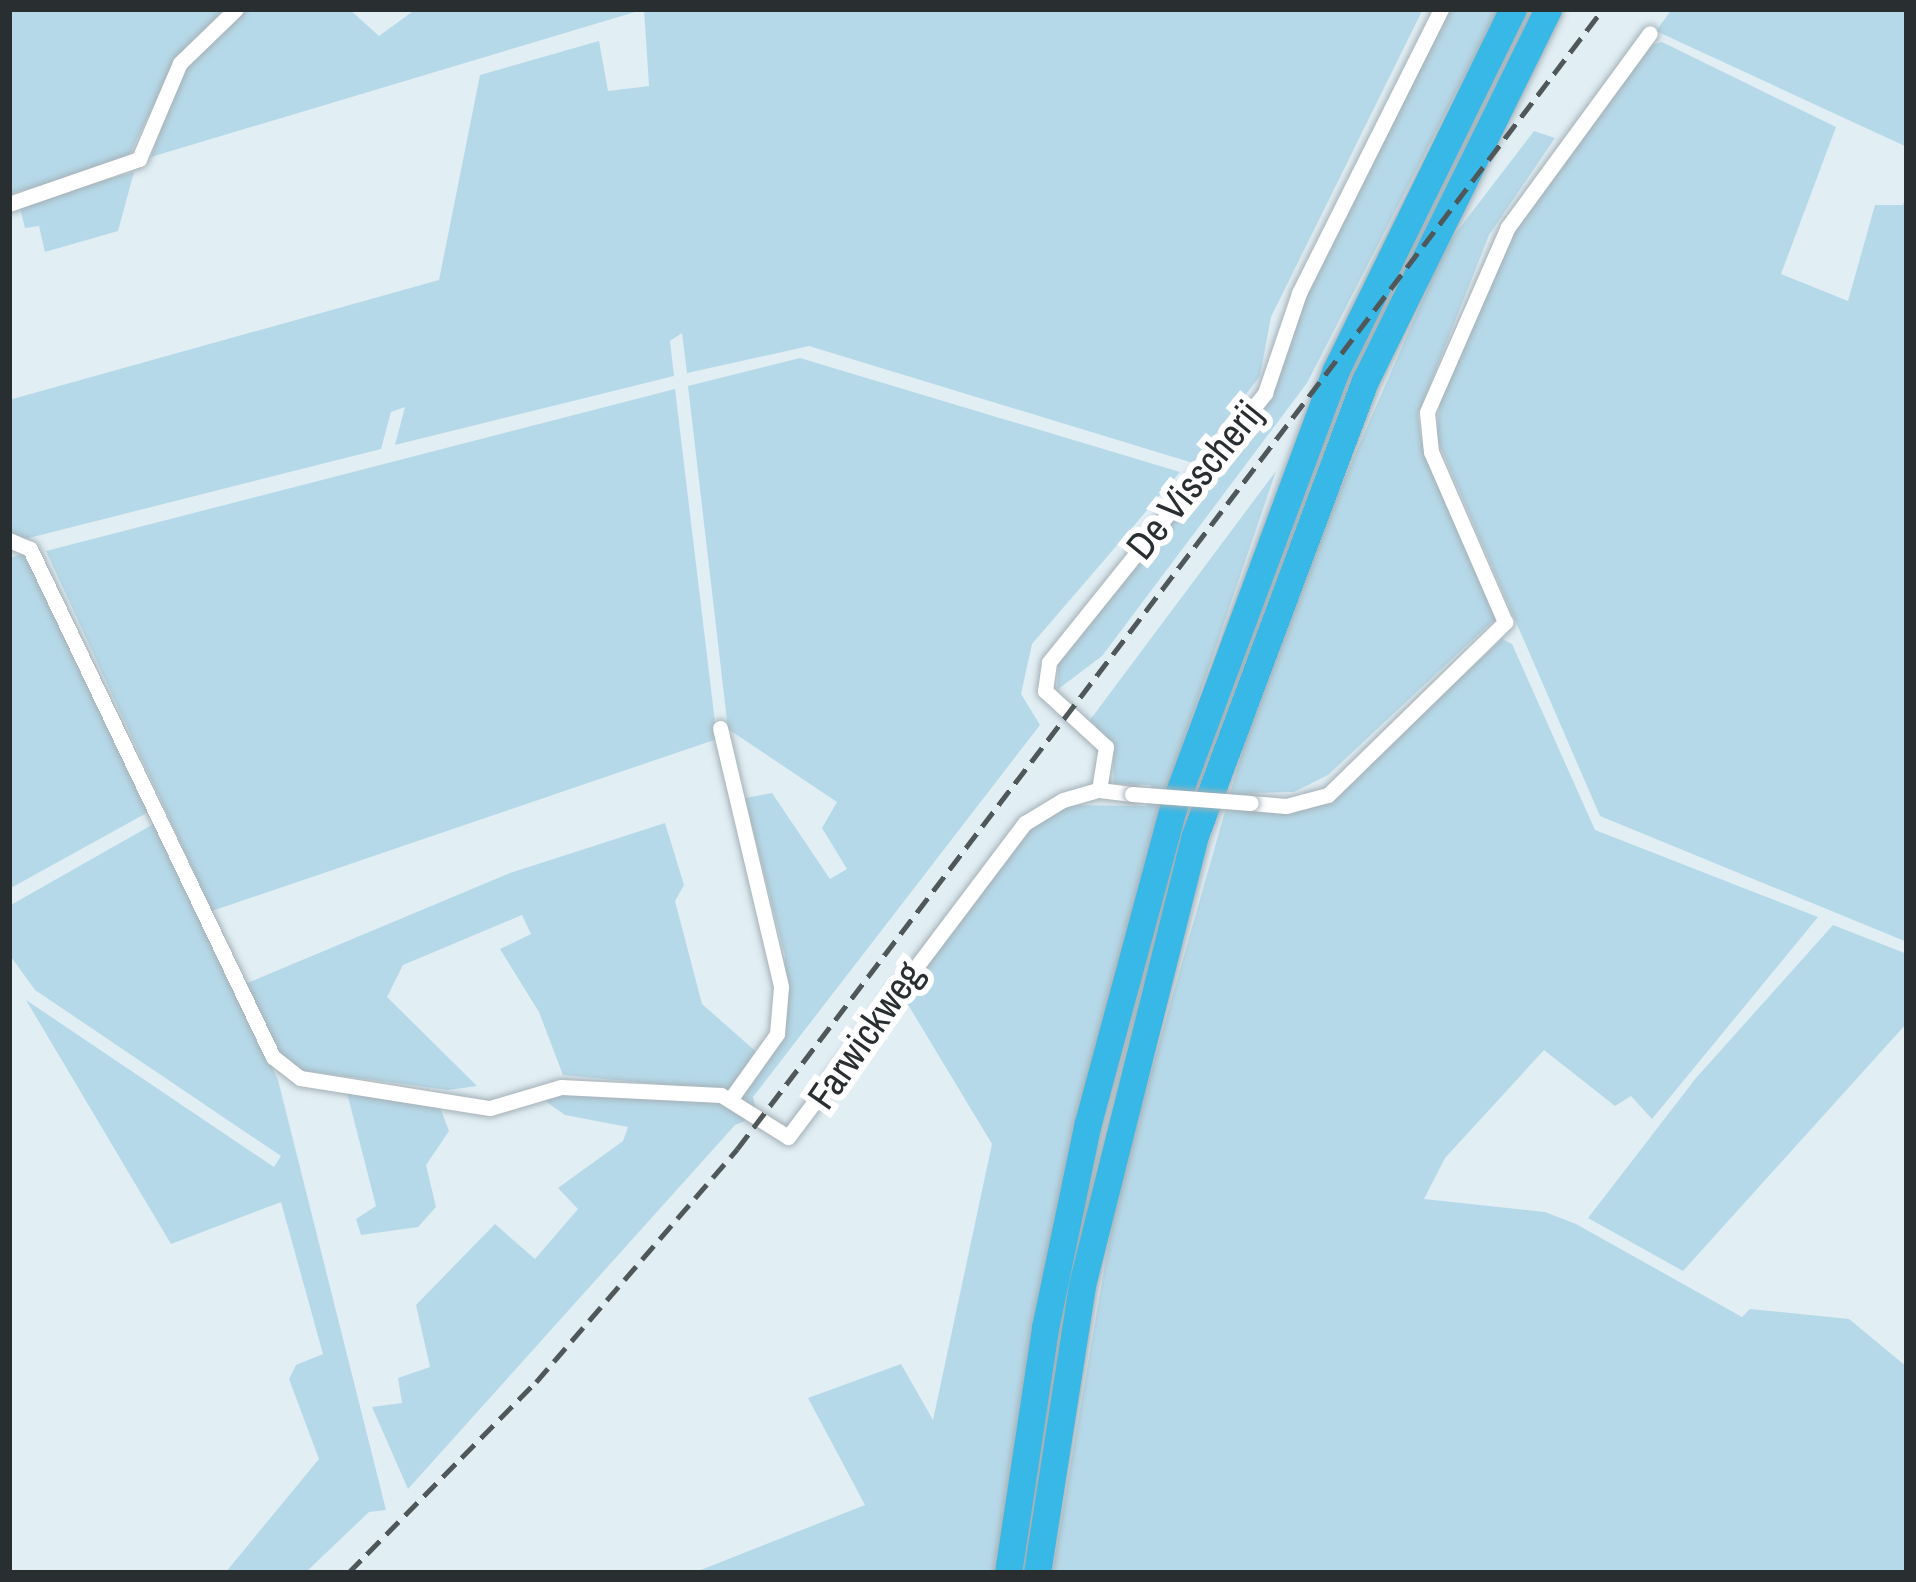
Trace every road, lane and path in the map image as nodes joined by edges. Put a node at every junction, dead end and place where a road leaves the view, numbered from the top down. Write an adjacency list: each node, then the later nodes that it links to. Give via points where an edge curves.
1 (236, 9): 6 (street, via 180,63 139,159)
2 (1441, 9): 9 (street, De Visscherij, via 1299,293 1271,383 1048,662 1045,692 1106,747)
3 (1513, 9): 11 (highway, via 1343,354 1173,808 1083,1147)
4 (1548, 9): 12 (highway, via 1366,379 1194,838 1082,1285)
5 (1650, 33): 9 (street, Farwickweg, bridge, via 1508,227 1427,412 1432,452 1505,622 1341,785 1310,802)
6 (9, 204)
7 (9, 541): 10 (street, via 30,549 286,1074 490,1108 562,1087)
8 (720, 728): 10 (street, via 781,987 776,1034)
9 (1099, 790): 10 (street, Farwickweg, via 1047,807 1015,834 794,1133 775,1134)
10 (731, 1097)
11 (1008, 1573)
12 (1037, 1573)

